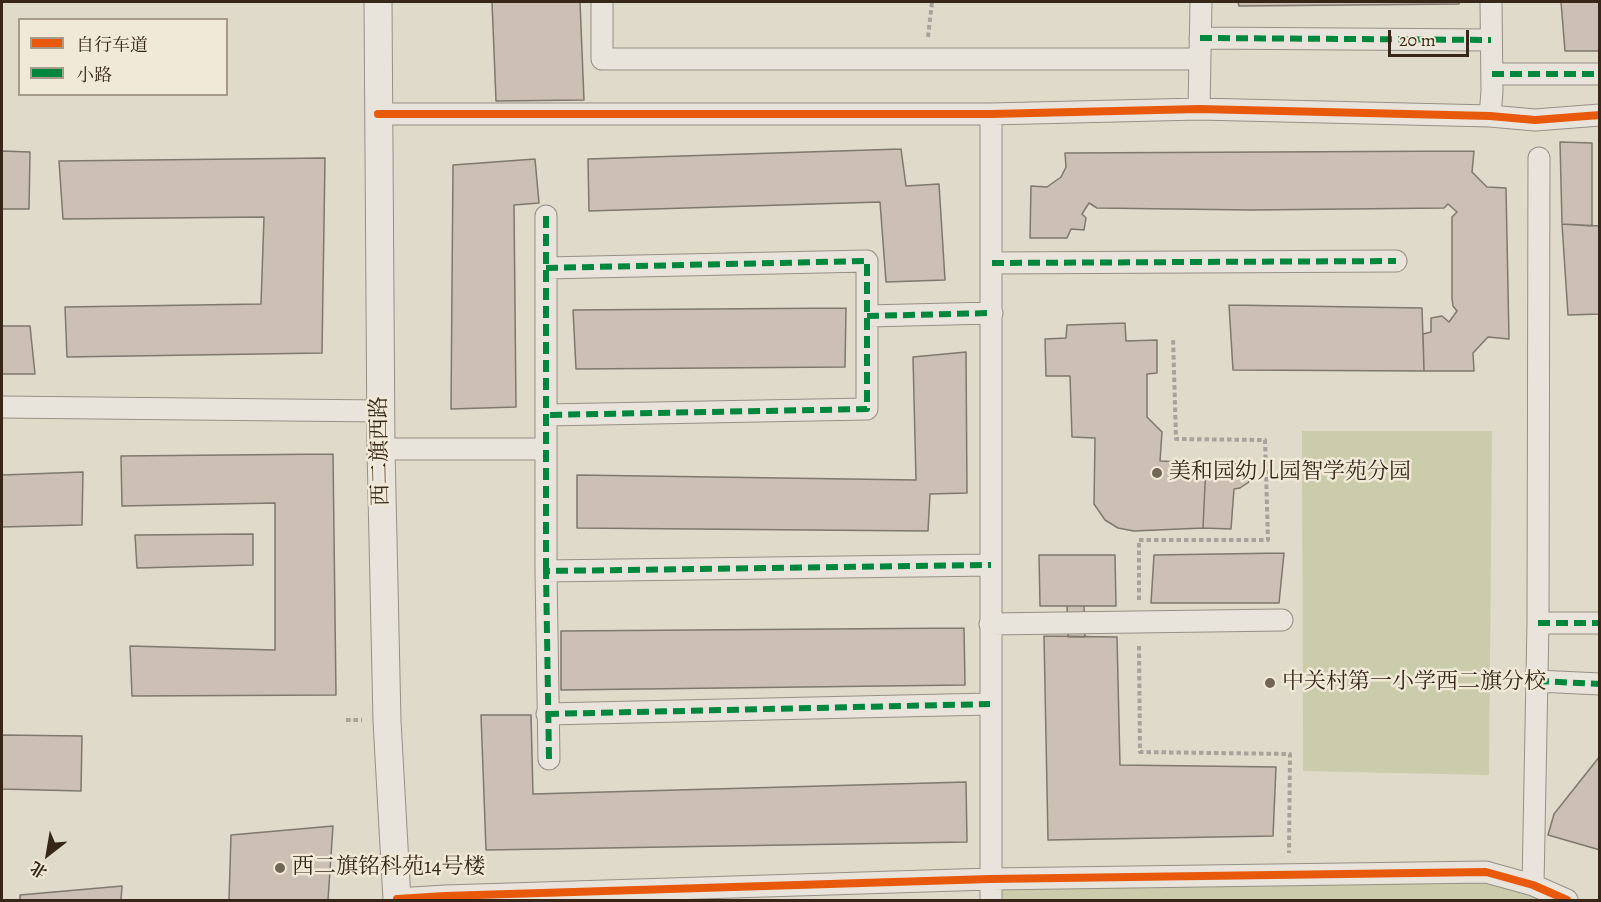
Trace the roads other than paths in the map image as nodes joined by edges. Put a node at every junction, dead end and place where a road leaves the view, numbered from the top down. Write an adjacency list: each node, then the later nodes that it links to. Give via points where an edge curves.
1 (378, 2): 11 (street, 西二旗西路)
2 (602, 2): 7 (street, via 602,59)
3 (1201, 2): 5 (street)
4 (1491, 2): 6 (street)
5 (1200, 38): 6 (street); 7 (street)
6 (1491, 40): 9 (street)
7 (1200, 59): 10 (street)
8 (1599, 74): 9 (street)
9 (1492, 75): 14 (street)
10 (1198, 109): 12 (street); 14 (street)
11 (378, 114): 12 (street); 23 (street, 西二旗西路)
12 (992, 114): 18 (street)
13 (1599, 115): 14 (street, via 1536,120)
14 (1490, 116)
15 (1539, 158): 30 (street)
16 (546, 216): 19 (street)
17 (1396, 261): 18 (street)
18 (992, 263): 20 (street)
19 (546, 268): 21 (street, via 867,261); 24 (street)
20 (992, 313): 21 (street); 27 (street)
21 (867, 316): 24 (street, via 867,409)
22 (2, 407): 23 (street)
23 (381, 411): 25 (street, 西二旗西路)
24 (546, 416): 26 (street)
25 (381, 449): 26 (street); 40 (street, 西二旗西路, via 387,721)
26 (546, 449): 28 (street)
27 (991, 565): 28 (street); 32 (street)
28 (546, 571): 36 (street)
29 (1282, 620): 32 (street)
30 (1538, 623): 31 (street); 33 (street)
31 (1599, 623)
32 (990, 624): 35 (street)
33 (1537, 681): 34 (street); 38 (street)
34 (1599, 684)
35 (990, 704): 36 (street); 39 (street)
36 (547, 714): 37 (street)
37 (549, 759)
38 (1533, 885): 39 (street, via 1486,872 1289,875); 41 (street)
39 (991, 890): 40 (street, via 445,896)
40 (397, 900)
41 (1567, 900)

